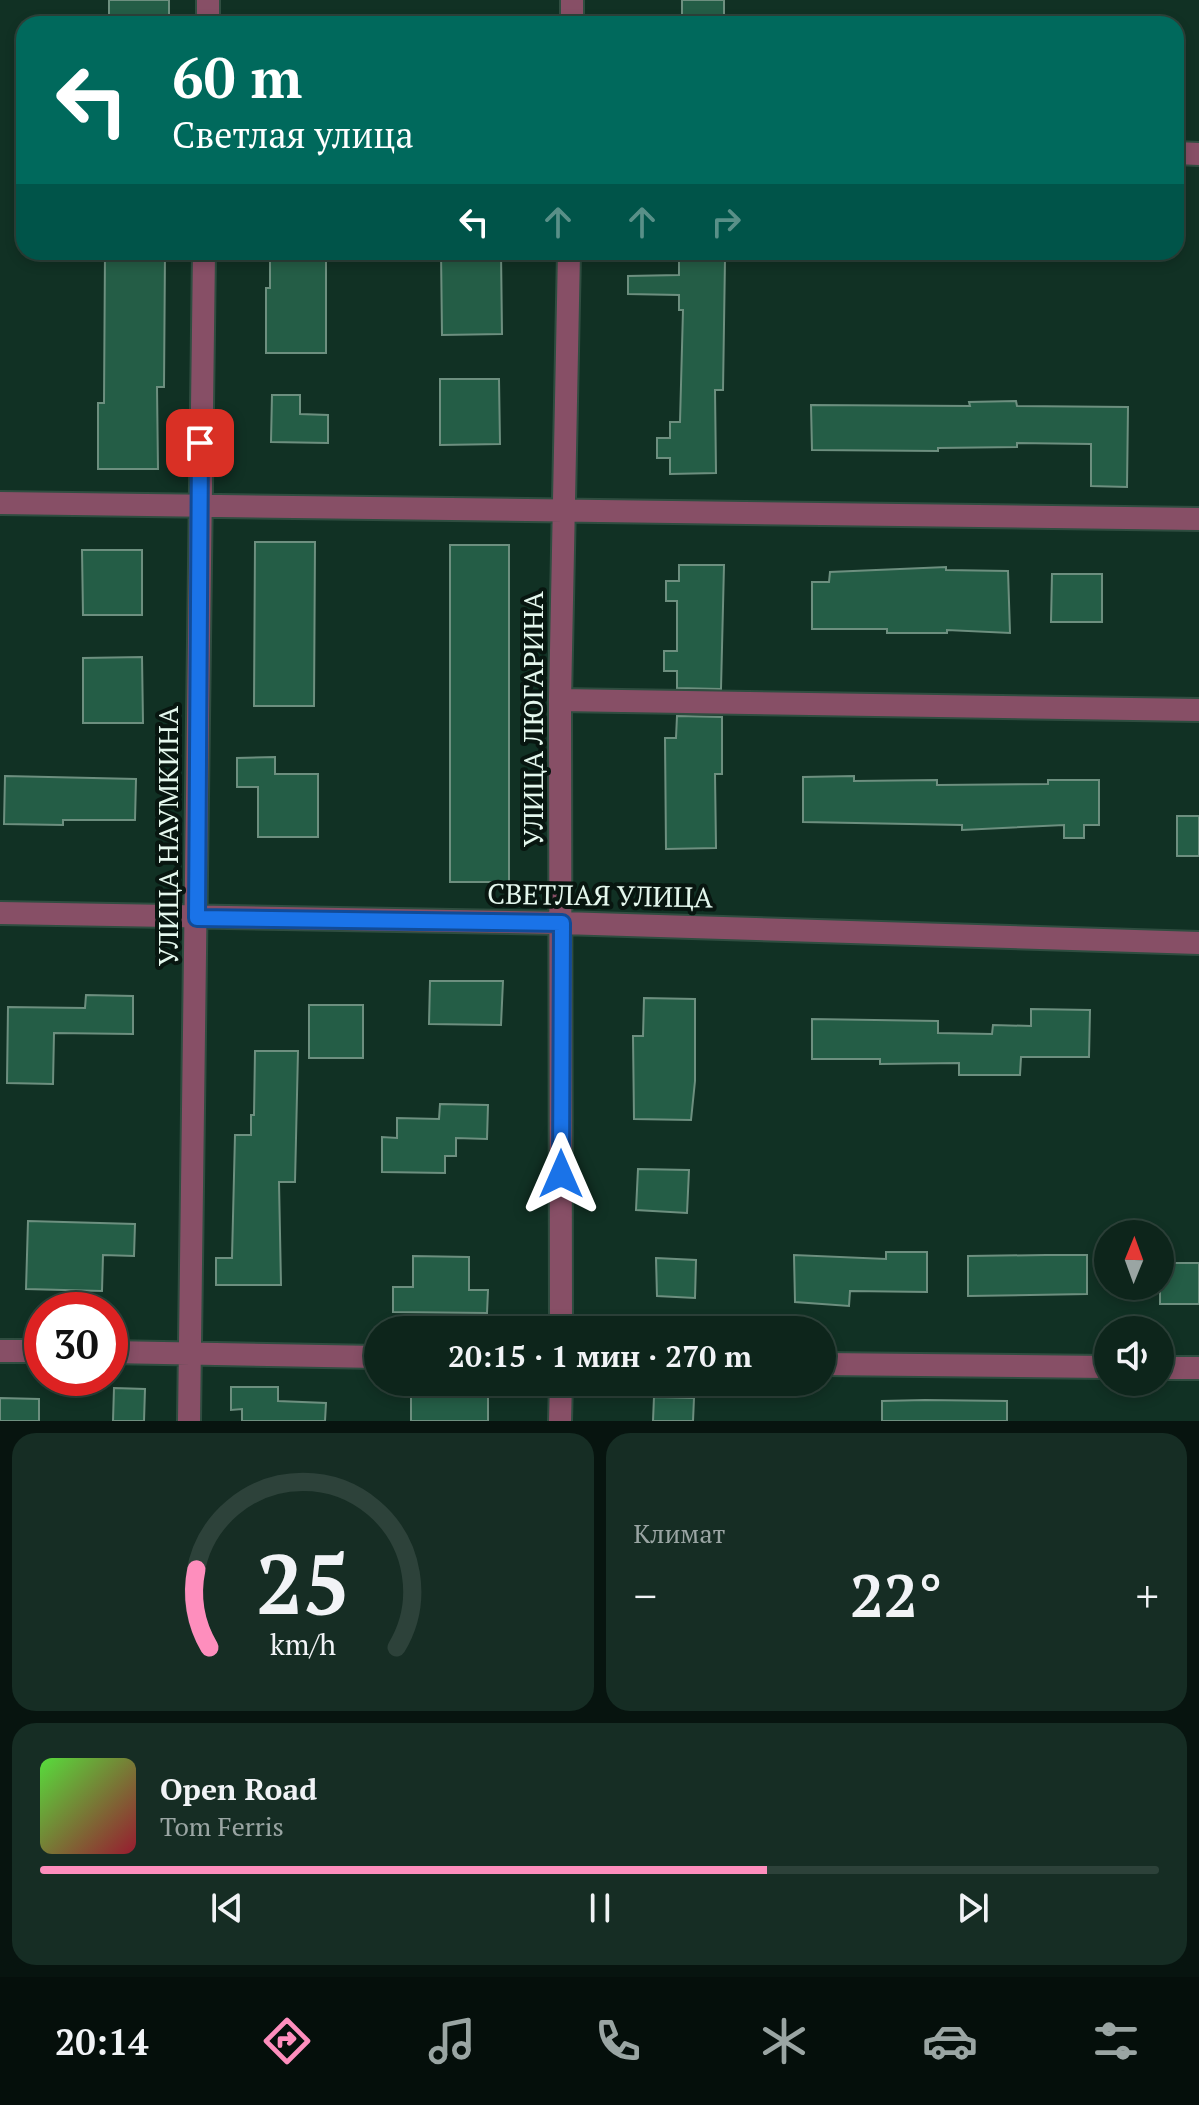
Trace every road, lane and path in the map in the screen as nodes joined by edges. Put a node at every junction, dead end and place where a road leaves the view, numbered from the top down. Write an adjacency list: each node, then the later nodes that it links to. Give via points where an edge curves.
1 (204, 260): 4 (street, УЛИЦА НАУМКИНА)
2 (569, 260): 5 (street, УЛИЦА ЛЮГАРИНА)
3 (0, 503): 4 (street)
4 (199, 507): 5 (street); 10 (street, УЛИЦА НАУМКИНА)
5 (565, 510): 6 (street); 7 (street, УЛИЦА ЛЮГАРИНА)
6 (1199, 519)
7 (560, 700): 8 (street); 11 (street, УЛИЦА ЛЮГАРИНА)
8 (1199, 710)
9 (0, 913): 10 (street, СВЕТЛАЯ УЛИЦА)
10 (197, 918): 11 (street, СВЕТЛАЯ УЛИЦА); 17 (street, УЛИЦА НАУМКИНА)
11 (562, 923): 12 (street, СВЕТЛАЯ УЛИЦА); 13 (street, УЛИЦА ЛЮГАРИНА)
12 (1199, 943)
13 (561, 1316)
14 (0, 1351): 15 (street)
15 (24, 1351)
16 (128, 1352): 17 (street)
17 (190, 1352): 18 (street); 24 (street, УЛИЦА НАУМКИНА)
18 (364, 1357)
19 (836, 1364): 20 (street)
20 (1094, 1367)
21 (1174, 1368): 22 (street)
22 (1199, 1368)
23 (561, 1396): 25 (street)
24 (189, 1421)
25 (560, 1421)

